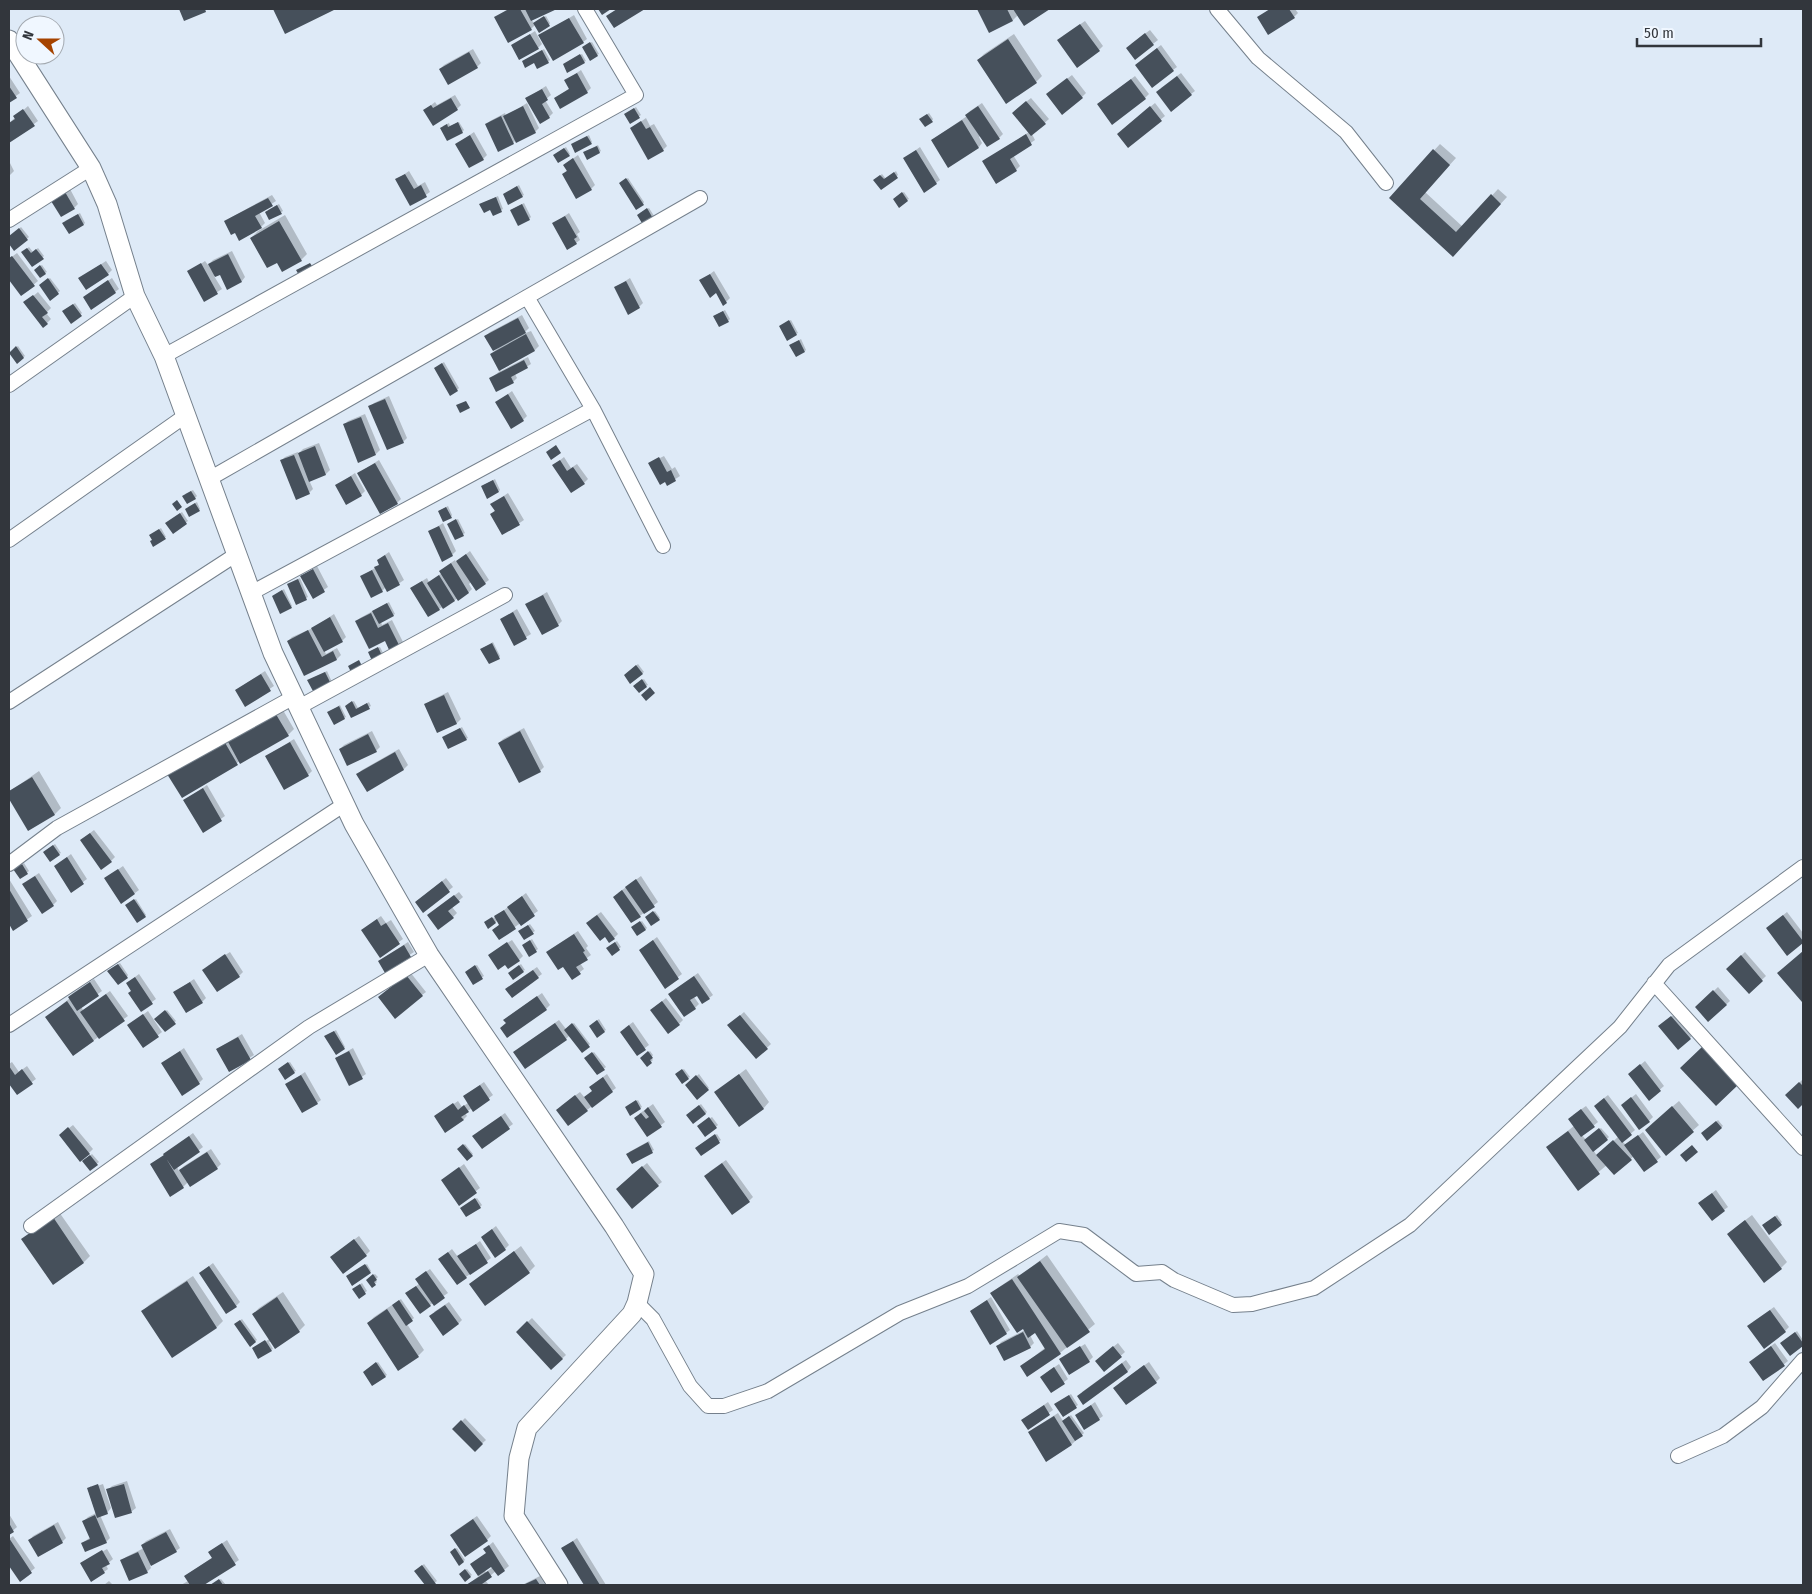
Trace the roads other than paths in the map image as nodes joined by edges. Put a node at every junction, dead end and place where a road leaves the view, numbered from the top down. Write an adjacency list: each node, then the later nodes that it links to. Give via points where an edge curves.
1 (585, 9): 10 (street, via 636,95)
2 (1216, 9): 5 (street, via 1258,58 1346,132)
3 (10, 46): 4 (street)
4 (91, 168): 7 (street); 8 (street, via 107,204)
5 (1386, 183)
6 (700, 198): 9 (street)
7 (9, 220)
8 (135, 296): 10 (street); 11 (street)
9 (527, 297): 12 (street); 14 (street)
10 (164, 356): 13 (street)
11 (9, 385)
12 (593, 409): 16 (street); 18 (street)
13 (185, 416): 14 (street); 15 (street)
14 (209, 479): 17 (street)
15 (9, 540)
16 (663, 546)
17 (237, 554): 18 (street); 20 (street)
18 (251, 593): 21 (street, via 273,653)
19 (505, 595): 21 (street)
20 (9, 702)
21 (296, 702): 22 (street); 23 (street, via 57,828)
22 (345, 804): 25 (street); 27 (street)
23 (9, 864)
24 (1803, 867): 26 (street, via 1669,965)
25 (430, 955): 29 (street, via 308,1027); 30 (street, via 644,1274)
26 (1654, 984): 28 (street); 30 (street, via 1620,1027 1410,1225 1314,1288 1252,1304 1233,1305 1162,1272 1136,1274 1084,1235 1059,1231 968,1286 900,1313 768,1390 724,1406 708,1406 690,1386 652,1319)
27 (9, 1025)
28 (1803, 1148)
29 (31, 1226)
30 (637, 1303): 33 (street, via 632,1314 527,1428 519,1458 514,1516)
31 (1803, 1360): 32 (street, via 1762,1407 1722,1436)
32 (1678, 1456)
33 (558, 1585)

